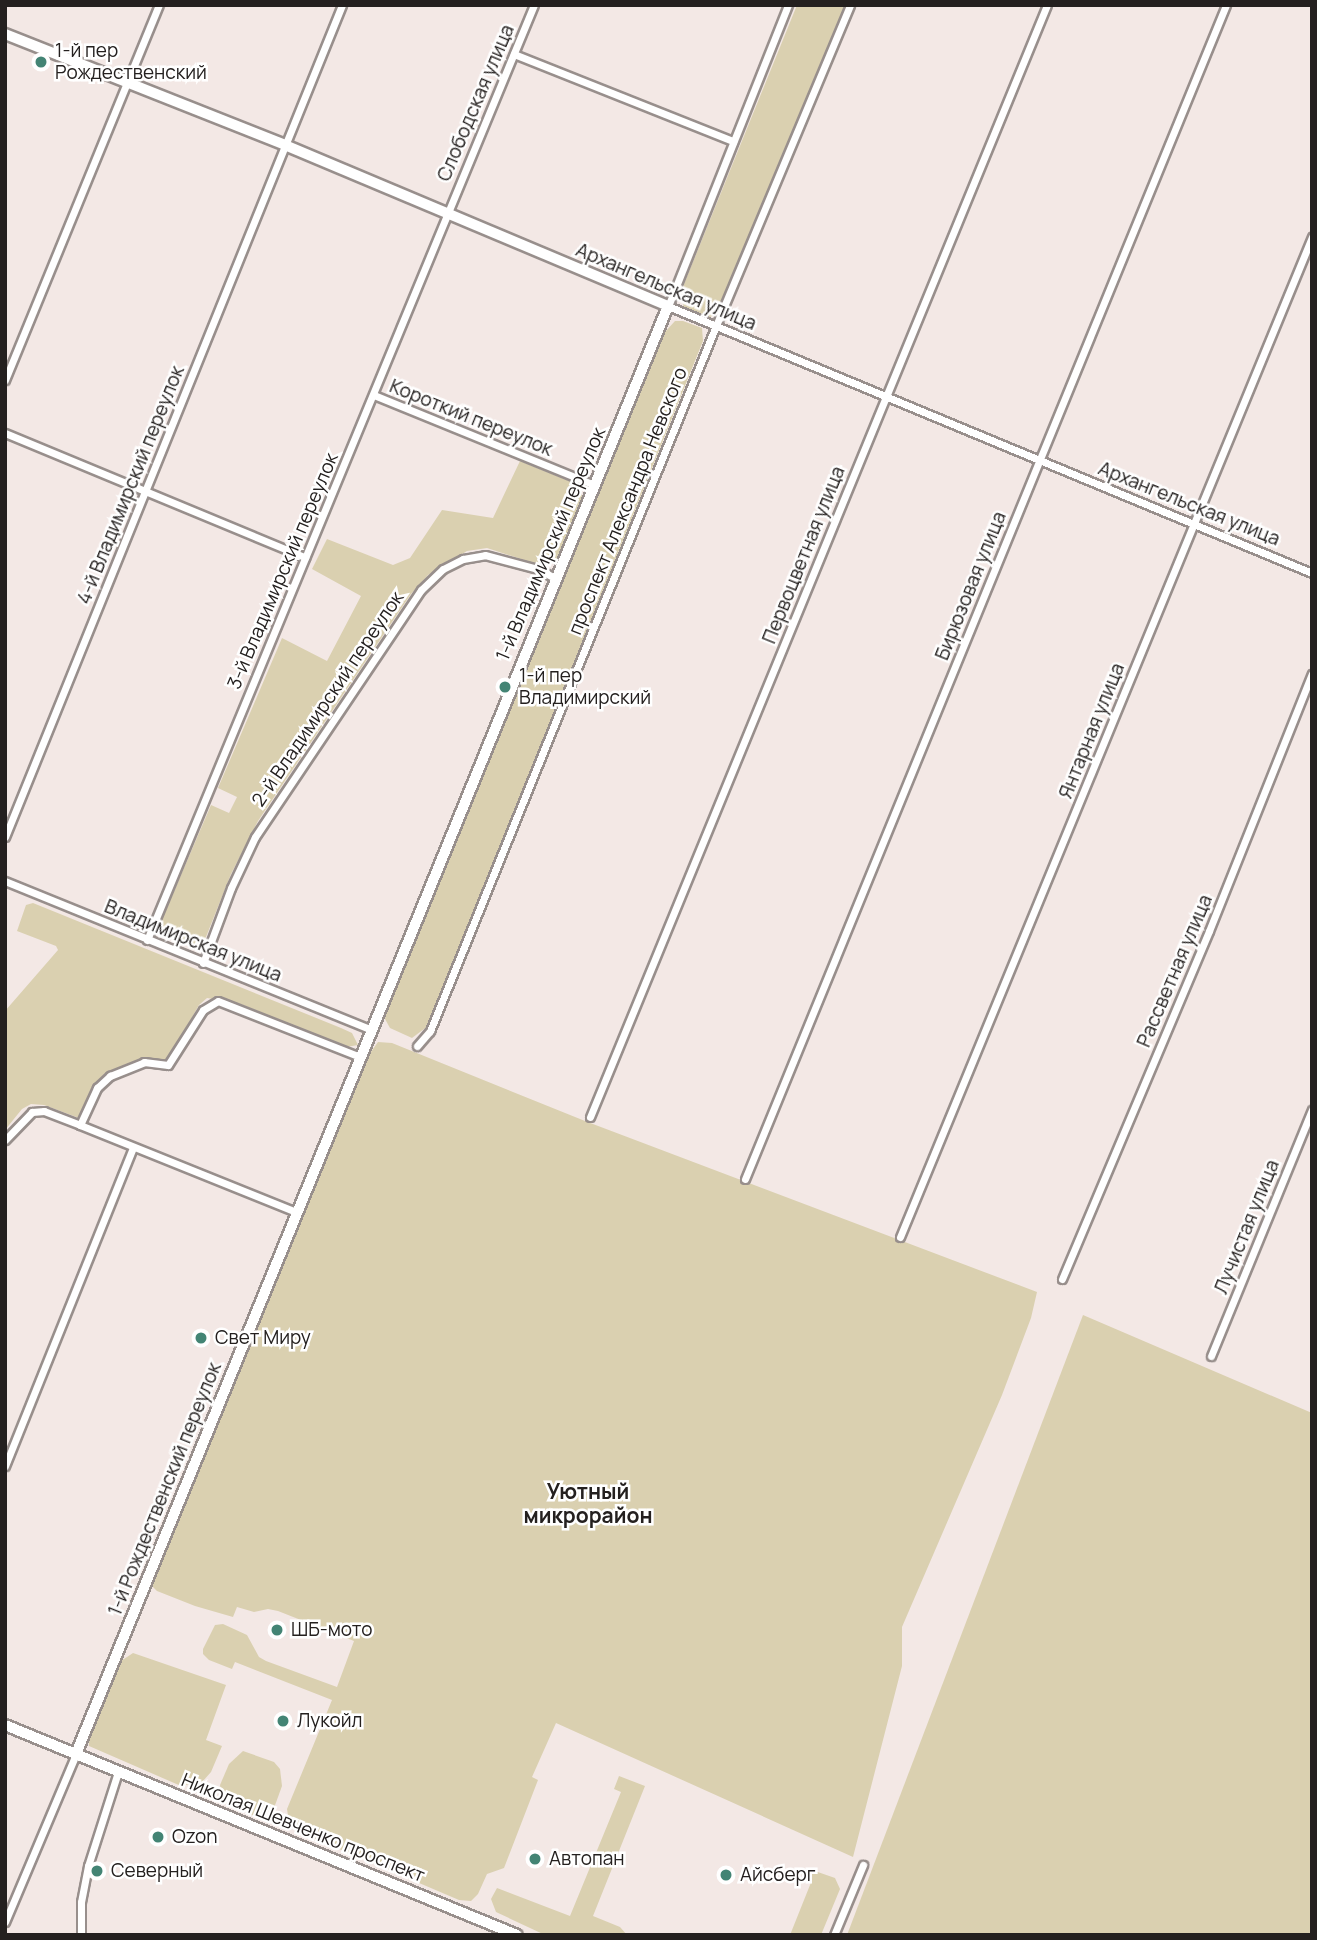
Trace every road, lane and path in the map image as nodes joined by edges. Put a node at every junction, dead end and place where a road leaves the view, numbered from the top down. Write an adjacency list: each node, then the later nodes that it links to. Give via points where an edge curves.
1 (159, 5): 10 (street)
2 (342, 5): 12 (street, 4-й Владимирский переулок)
3 (534, 5): 9 (street, Слободская улица)
4 (788, 5): 11 (street)
5 (850, 5): 16 (street, проспект Александра Невского)
6 (1047, 5): 19 (street, Первоцветная улица)
7 (1226, 5): 21 (street, Бирюзовая улица)
8 (5, 34): 10 (street, Архангельская улица)
9 (514, 54): 11 (street); 13 (street, Слободская улица)
10 (128, 82): 12 (street, Архангельская улица); 17 (street)
11 (733, 141): 15 (street)
12 (285, 145): 13 (street, Архангельская улица); 23 (street, 4-й Владимирский переулок)
13 (447, 213): 15 (street, Архангельская улица); 18 (street, 3-й Владимирский переулок)
14 (1312, 237): 24 (street, Янтарная улица)
15 (668, 306): 16 (street, Архангельская улица); 22 (street, 1-й Владимирский переулок)
16 (715, 328): 19 (street, Архангельская улица); 34 (street, проспект Александра Невского, via 430,1031)
17 (5, 380)
18 (374, 395): 22 (street, Короткий переулок); 25 (street, 3-й Владимирский переулок)
19 (885, 398): 21 (street, Архангельская улица); 37 (street, Первоцветная улица)
20 (5, 433): 23 (street)
21 (1040, 460): 24 (street, Архангельская улица); 41 (street, Бирюзовая улица)
22 (595, 485): 27 (street, 1-й Владимирский переулок)
23 (146, 491): 25 (street); 29 (street, 4-й Владимирский переулок)
24 (1194, 525): 26 (street, Архангельская улица); 43 (street, Янтарная улица)
25 (305, 557): 31 (street, 3-й Владимирский переулок)
26 (1312, 573)
27 (555, 578): 32 (street, 2-й Владимирский переулок, via 485,555 443,569 421,590 255,837); 33 (street, 1-й Владимирский переулок)
28 (1312, 674): 44 (street, Рассветная улица)
29 (5, 837)
30 (5, 881): 31 (street, Владимирская улица)
31 (148, 940): 32 (street, Владимирская улица)
32 (203, 963): 33 (street, Владимирская улица)
33 (370, 1029): 35 (street, 1-й Рождественский переулок)
34 (417, 1046)
35 (360, 1057): 38 (street, via 218,1001 203,1010 168,1065 144,1062 110,1076 97,1088); 42 (street, 1-й Рождественский переулок)
36 (1312, 1110): 45 (street, Лучистая улица)
37 (590, 1117)
38 (80, 1125): 39 (street, via 44,1111 32,1112); 40 (street)
39 (5, 1140)
40 (133, 1148): 42 (street); 46 (street)
41 (745, 1179)
42 (296, 1212): 48 (street, 1-й Рождественский переулок)
43 (900, 1237)
44 (1062, 1279)
45 (1211, 1356)
46 (5, 1466)
47 (5, 1725): 48 (main road, Николая Шевченко проспект)
48 (76, 1754): 49 (main road, Николая Шевченко проспект); 51 (street, 1-й Рождественский переулок)
49 (118, 1772): 52 (street, via 88,1866); 53 (main road, Николая Шевченко проспект)
50 (863, 1865): 54 (street)
51 (5, 1922)
52 (81, 1935)
53 (517, 1935)
54 (834, 1935)

